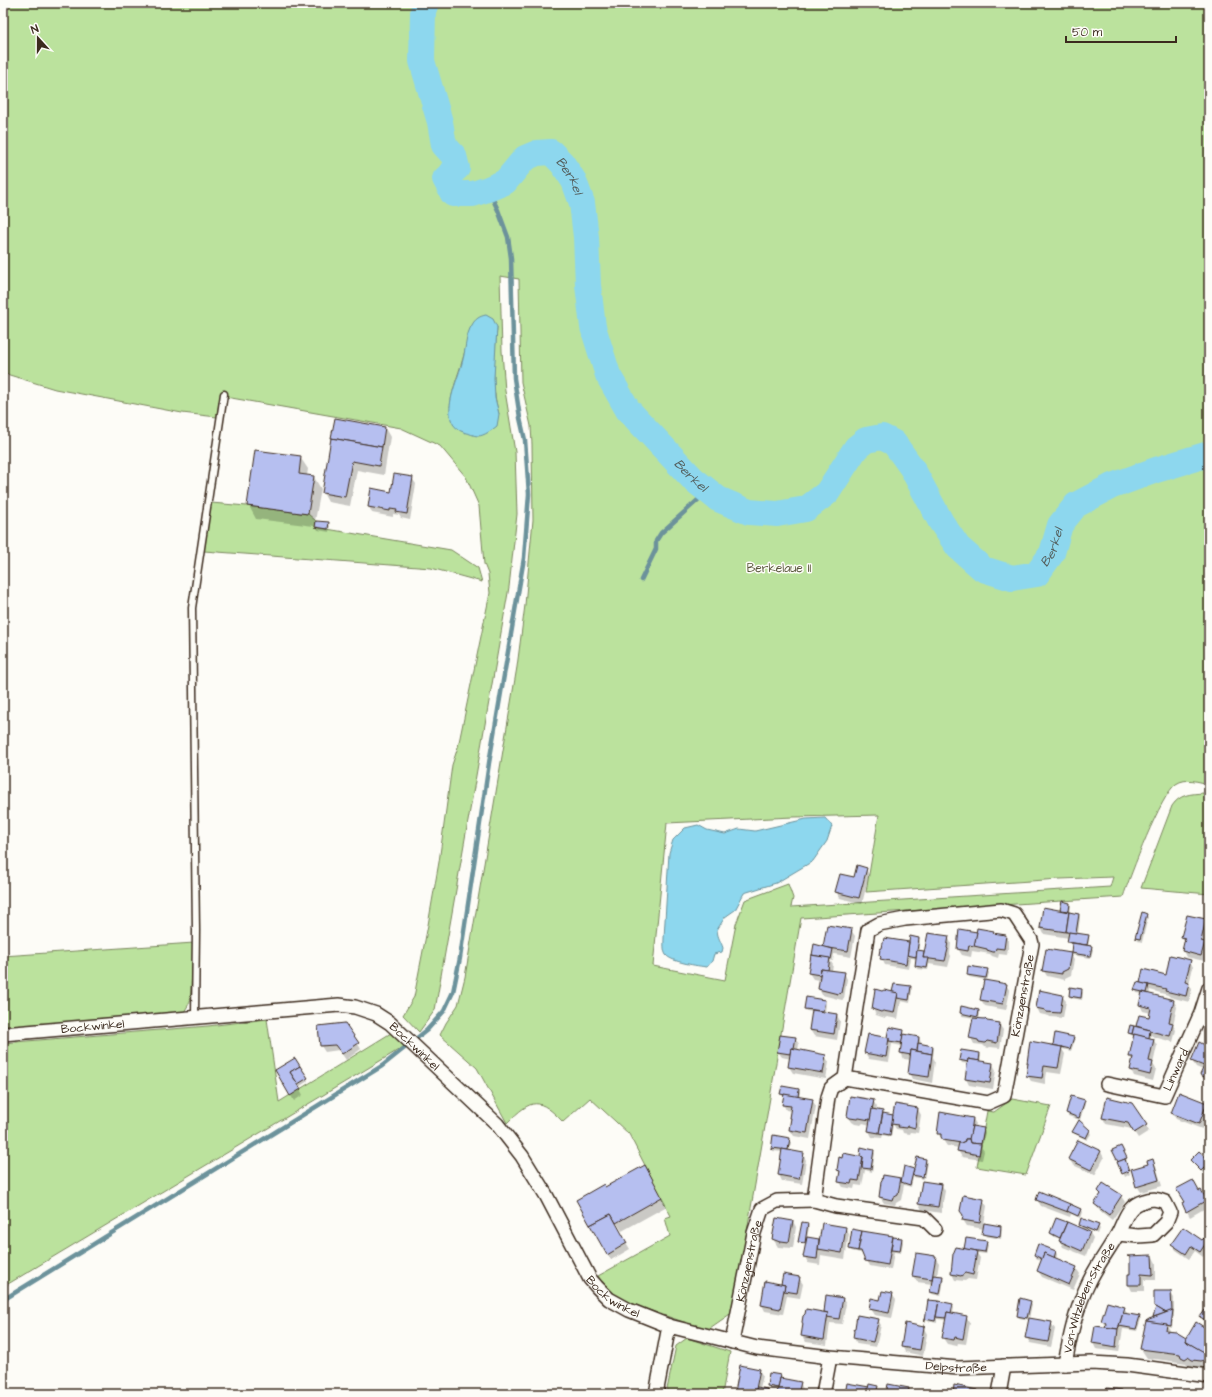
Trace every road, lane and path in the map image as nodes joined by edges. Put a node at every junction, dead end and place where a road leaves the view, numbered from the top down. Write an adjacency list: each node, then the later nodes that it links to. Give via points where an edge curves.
1 (224, 394): 4 (lane, via 192,608)
2 (1209, 988): 3 (street, Linward)
3 (1205, 1014): 7 (street, Linward, via 1164,1096)
4 (195, 1017): 5 (street, Bockwinkel); 11 (street, Bockwinkel, via 339,1005 376,1014 390,1023 497,1124 522,1156 546,1195 590,1279 608,1299)
5 (3, 1034)
6 (845, 1078): 6 (street, Könzgenstraße, via 988,1103 1004,1096 1032,944 1014,914 1001,910 905,919 879,924 868,930); 8 (street, via 831,1088 828,1097)
7 (1107, 1084)
8 (814, 1200): 9 (street, Könzgenstraße, via 836,1206 924,1218); 13 (street, Könzgenstraße, via 776,1201 762,1209 754,1233)
9 (935, 1229)
10 (1118, 1234): 15 (street, Von-Witzleben-Straße, via 1088,1283 1071,1333)
11 (669, 1326): 12 (street, Bockwinkel); 18 (street)
12 (705, 1334): 13 (street, Delpstraße)
13 (732, 1342): 14 (street, Delpstraße, via 757,1348)
14 (830, 1357): 16 (street, Delpstraße, via 958,1368); 19 (street)
15 (1065, 1364): 16 (street, Delpstraße); 17 (street, Delpstraße, via 1127,1365)
16 (1004, 1366): 20 (street)
17 (1209, 1376)
18 (656, 1394)
19 (823, 1394)
20 (999, 1394)

